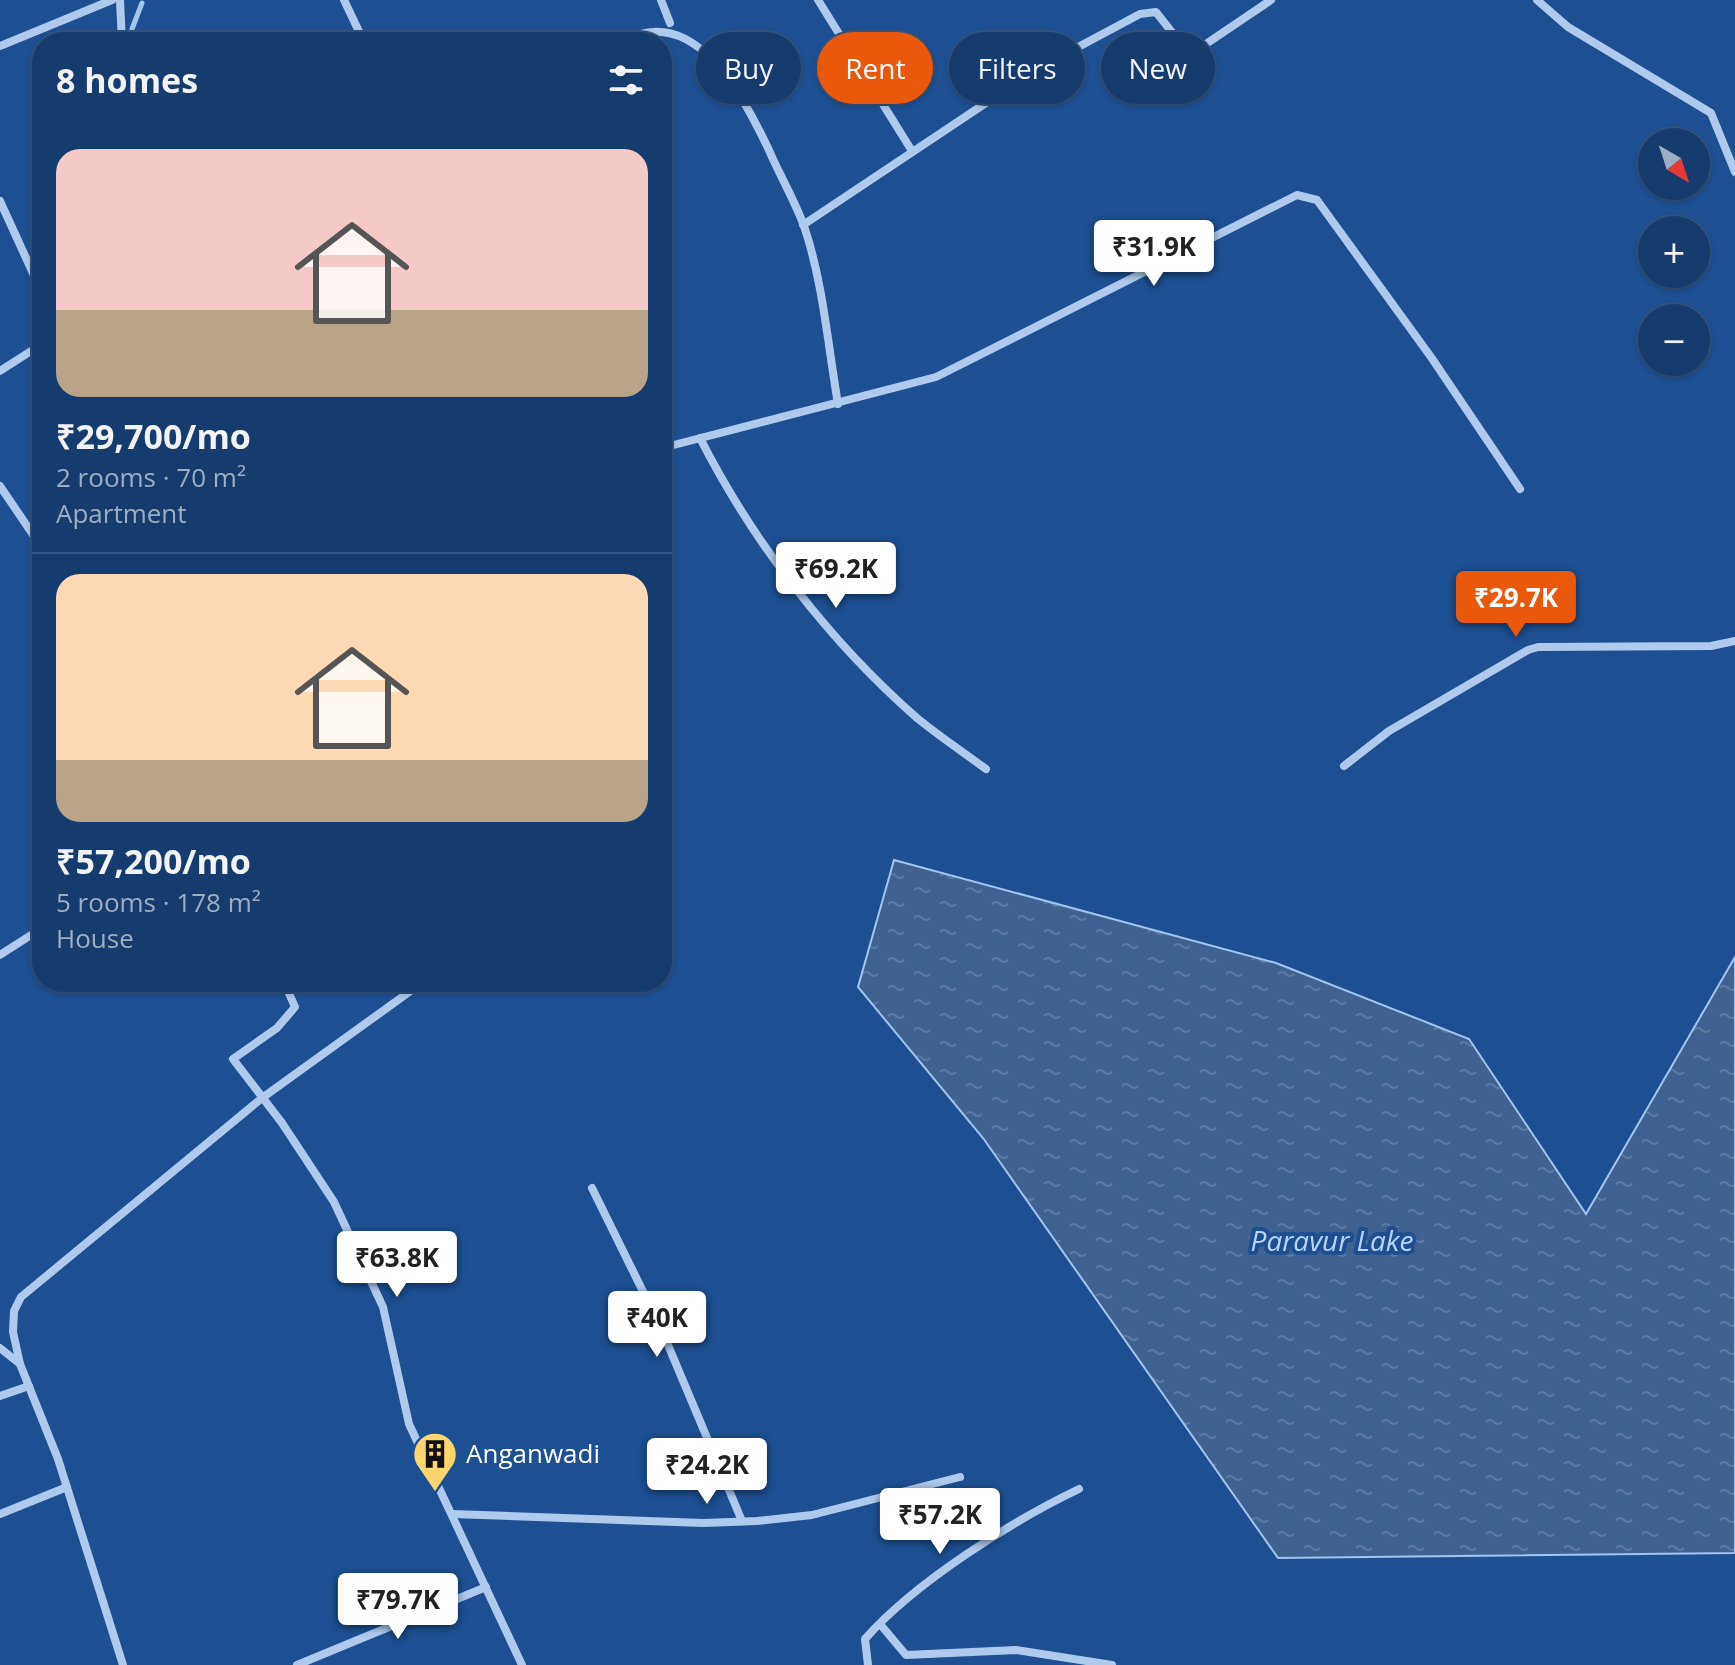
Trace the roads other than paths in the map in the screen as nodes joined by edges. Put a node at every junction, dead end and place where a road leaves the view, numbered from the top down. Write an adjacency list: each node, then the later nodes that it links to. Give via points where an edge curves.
1 (120, 0): 10 (street)
2 (344, 0): 11 (street)
3 (661, 0): 8 (street)
4 (818, 0): 15 (street)
5 (1271, 0): 15 (street, via 1197,50 1182,45 1156,12 1140,14 1037,69)
6 (1537, 0): 16 (street, via 1568,27 1711,113)
7 (107, 1): 9 (street)
8 (670, 23): 12 (street, via 653,23); 18 (street, via 712,48 734,77)
9 (33, 32)
10 (122, 32)
11 (359, 32)
12 (638, 32)
13 (32, 33): 14 (street)
14 (0, 46)
15 (912, 151): 18 (street)
16 (1735, 172)
17 (0, 201): 19 (street)
18 (803, 225): 22 (street)
19 (32, 271)
20 (32, 350): 21 (street)
21 (0, 371)
22 (838, 404): 23 (street); 26 (street, via 936,377 1290,197 1305,195 1317,200 1344,236)
23 (700, 438): 24 (street); 30 (street, via 733,498 800,594 911,712)
24 (672, 445)
25 (0, 486): 27 (street)
26 (1520, 489)
27 (32, 533)
28 (1735, 641): 29 (street, via 1711,646 1538,647 1389,731)
29 (1344, 766)
30 (986, 769)
31 (32, 934): 32 (street)
32 (0, 955)
33 (288, 992): 35 (street, via 295,1007 277,1028 233,1059)
34 (409, 992): 35 (street)
35 (262, 1098): 38 (street, via 21,1297 13,1332); 45 (street, via 334,1202 383,1307 409,1424)
36 (592, 1188): 46 (street, via 660,1326)
37 (0, 1348): 38 (street)
38 (20, 1364): 39 (street)
39 (29, 1386): 40 (street); 42 (street)
40 (0, 1396)
41 (960, 1477): 46 (street, via 812,1515)
42 (67, 1487): 44 (street); 49 (street)
43 (1079, 1489): 48 (street, via 1027,1514)
44 (0, 1514)
45 (453, 1514): 46 (street); 47 (street)
46 (742, 1521)
47 (486, 1587): 50 (street); 51 (street)
48 (880, 1624): 52 (street, via 865,1639); 53 (street, via 906,1655 1016,1650)
49 (123, 1665)
50 (297, 1665)
51 (522, 1665)
52 (868, 1665)
53 (1112, 1665)

